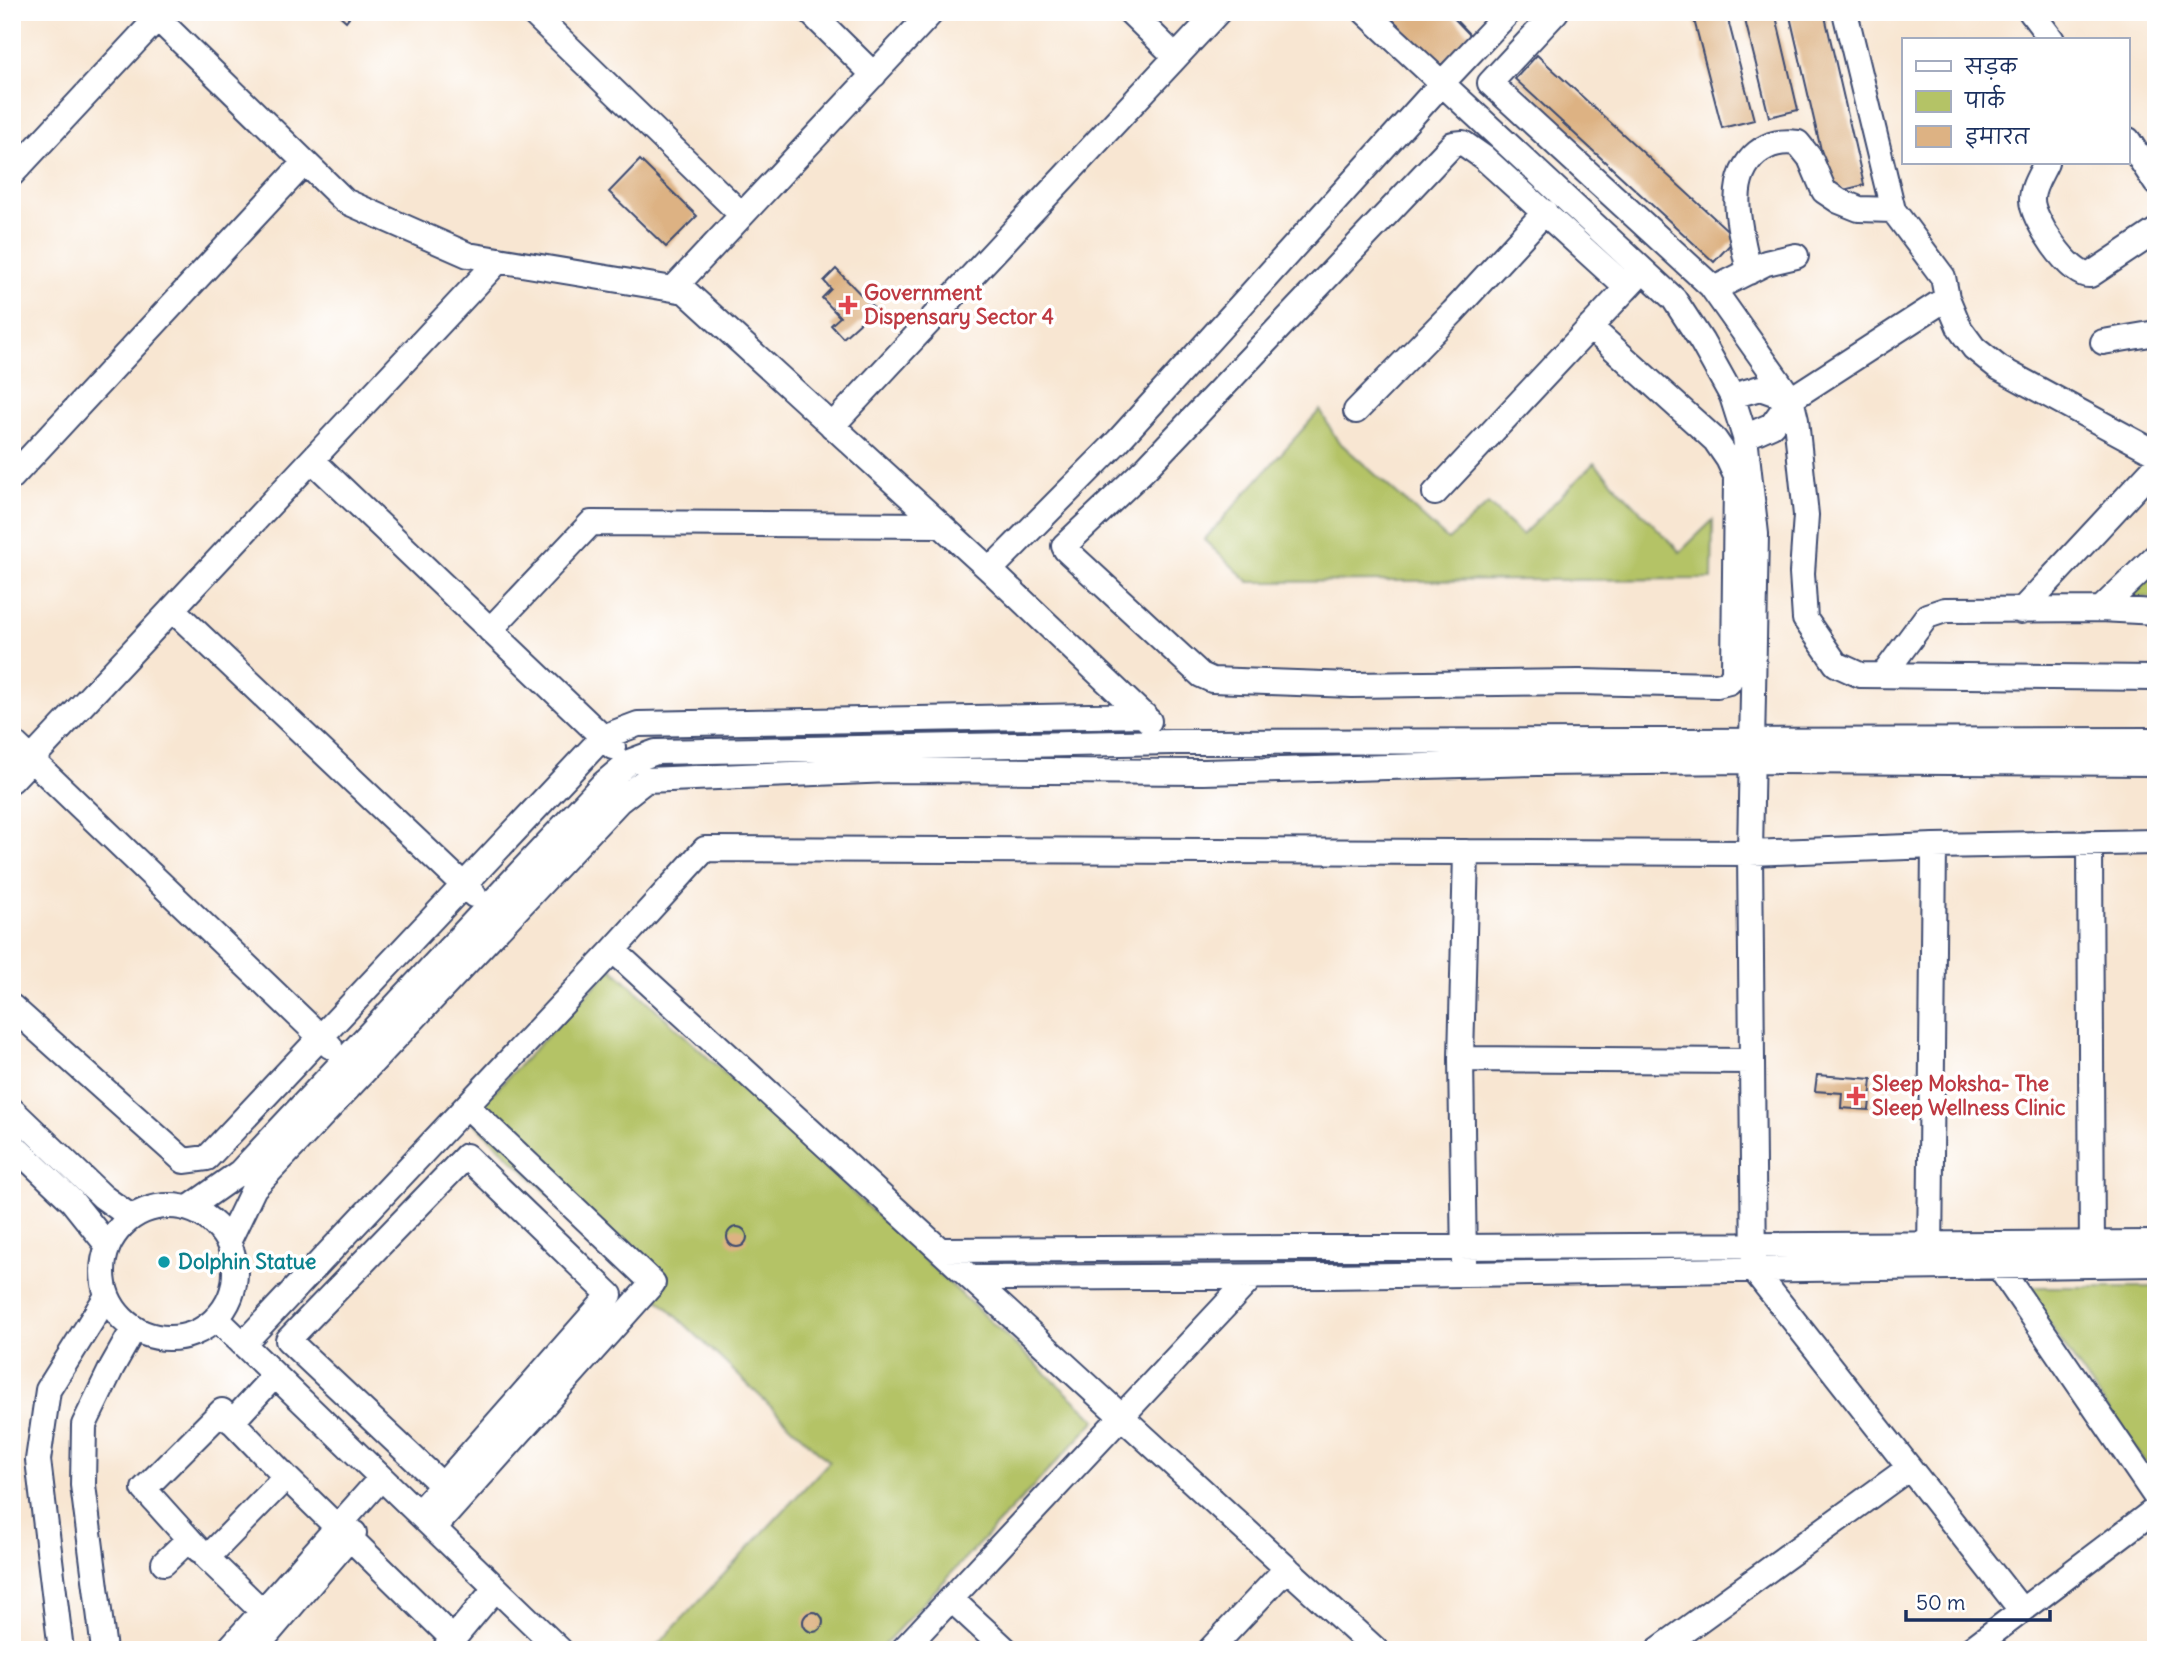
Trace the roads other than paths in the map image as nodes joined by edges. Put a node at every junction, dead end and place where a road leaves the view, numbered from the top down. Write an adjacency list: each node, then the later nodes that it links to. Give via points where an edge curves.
1 (532, 12): 23 (street)
2 (810, 12): 14 (street)
3 (932, 12): 14 (street)
4 (1130, 12): 13 (street)
5 (1219, 12): 13 (street)
6 (1365, 12): 15 (street)
7 (1509, 12): 15 (street)
8 (1556, 12): 30 (street, via 1490,83)
9 (1845, 12): 21 (street)
10 (2031, 12): 12 (street)
11 (157, 14): 17 (street); 19 (street)
12 (2050, 38)
13 (1176, 57): 38 (street)
14 (874, 75): 23 (street)
15 (1442, 83): 28 (street); 40 (street)
16 (2141, 149): 20 (street)
17 (305, 163): 26 (street, via 345,201 468,255); 45 (street)
18 (2046, 164): 24 (street, via 2034,191 2033,211 2076,272 2090,275)
19 (12, 174)
20 (2156, 183)
21 (1893, 210): 27 (street, via 1859,209 1824,191 1810,158 1797,143 1781,141 1762,149 1746,163 1738,184); 31 (street, via 1943,277)
22 (1545, 212): 28 (street); 37 (street); 44 (street, via 1483,157 1463,143 1453,144)
23 (742, 215): 29 (street)
24 (2156, 231)
25 (1796, 256): 27 (street)
26 (499, 260): 29 (street); 42 (street)
27 (1749, 272): 30 (street)
28 (1635, 279): 32 (street); 35 (street, via 1674,299)
29 (673, 289): 38 (street, via 685,290)
30 (1714, 289): 36 (street)
31 (1947, 298): 36 (street); 41 (street, via 1973,348 1998,369)
32 (1590, 327): 44 (street, via 1715,440 1736,476 1734,672 1729,682 1352,685 1212,680 1201,675 1064,545); 46 (street)
33 (2156, 333): 34 (street)
34 (2103, 342)
35 (1732, 396): 36 (street, via 1760,388); 39 (street)
36 (1791, 399): 39 (street, via 1772,425); 55 (street, via 1807,514 1804,619 1836,664 1860,675)
37 (1356, 411)
38 (832, 426): 47 (street)
39 (1745, 438): 62 (street, via 1756,534)
40 (1118, 442): 44 (street); 49 (street)
41 (2156, 453)
42 (312, 460): 50 (street); 54 (street)
43 (2156, 466): 52 (street)
44 (1147, 467)
45 (12, 477)
46 (1435, 493)
47 (941, 525): 49 (street); 54 (street, via 591,523)
48 (2156, 556): 51 (street)
49 (989, 570): 57 (street)
50 (172, 609): 63 (street); 73 (street)
51 (2101, 609): 52 (street); 53 (street)
52 (2021, 611): 55 (street, via 1945,610 1927,616)
53 (2156, 612)
54 (491, 630): 58 (street)
55 (1884, 674): 56 (street)
56 (2156, 678)
57 (1144, 715): 58 (street, via 638,724); 61 (street)
58 (603, 737): 65 (street); 73 (street)
59 (2156, 740): 62 (street)
60 (12, 741): 63 (street)
61 (1172, 742): 62 (street); 65 (street, via 656,752); 66 (street)
62 (1751, 751): 64 (street); 66 (street, via 1537,763); 72 (street)
63 (31, 759): 67 (street); 77 (street)
64 (2156, 763)
65 (638, 771): 66 (street); 74 (street, via 602,785); 80 (street, via 619,801)
66 (1203, 772)
67 (12, 780)
68 (2156, 842): 69 (street)
69 (2090, 843): 70 (street); 91 (street)
70 (1934, 846): 72 (street); 92 (street)
71 (1466, 852): 72 (street); 75 (street, via 705,849); 78 (street)
72 (1750, 853): 79 (street)
73 (463, 885): 74 (street); 77 (street)
74 (487, 907): 80 (street)
75 (613, 950): 81 (street); 90 (street)
76 (12, 1007): 77 (street, via 184,1161 207,1158)
77 (320, 1036): 80 (street)
78 (1461, 1059): 79 (street); 89 (street)
79 (1752, 1061): 93 (street)
80 (353, 1068): 84 (street, via 240,1172); 86 (street, via 254,1188)
81 (467, 1106): 95 (street); 104 (street)
82 (12, 1110): 85 (street, via 103,1197)
83 (12, 1144): 88 (street, via 72,1201)
84 (189, 1208): 85 (street, via 149,1208); 86 (street, via 205,1216)
85 (131, 1217): 88 (street)
86 (228, 1242): 102 (street, via 234,1282 228,1302)
87 (2156, 1243): 91 (street)
88 (108, 1246): 101 (street, via 103,1262)
89 (1464, 1248): 90 (street); 93 (street); 97 (street)
90 (941, 1250): 99 (street)
91 (2092, 1255): 92 (street); 94 (street); 96 (street)
92 (1930, 1257): 93 (street); 96 (street)
93 (1754, 1259): 97 (street); 108 (street)
94 (2156, 1264)
95 (636, 1265): 100 (street); 114 (street, via 653,1283)
96 (1999, 1267): 112 (street)
97 (1464, 1274): 98 (street)
98 (1252, 1277): 99 (street); 106 (street)
99 (971, 1278): 106 (street)
100 (610, 1295): 111 (street); 111 (street, via 467,1156 288,1340)
101 (107, 1296): 103 (street); 125 (street, via 48,1390 38,1460)
102 (216, 1318): 103 (street, via 186,1336 167,1338); 104 (street)
103 (134, 1328): 126 (street, via 84,1425 83,1485)
104 (243, 1344): 105 (street)
105 (275, 1375): 107 (street); 110 (street)
106 (1121, 1417): 119 (street); 121 (street)
107 (232, 1422): 109 (street); 116 (street, via 222,1411 144,1489)
108 (1909, 1468): 123 (street); 134 (street)
109 (286, 1477): 115 (street); 117 (street)
110 (387, 1484): 114 (street); 115 (street)
111 (442, 1485): 114 (street)
112 (2156, 1497)
113 (2156, 1509): 123 (street)
114 (427, 1520): 120 (street)
115 (348, 1532): 122 (street); 124 (street); 128 (street)
116 (189, 1539): 117 (street); 118 (street)
117 (207, 1558): 122 (street)
118 (164, 1563)
119 (1287, 1568): 132 (street); 133 (street)
120 (499, 1593): 124 (street); 129 (street)
121 (951, 1600): 130 (street); 131 (street)
122 (262, 1611): 127 (street)
123 (2022, 1611): 135 (street)
124 (459, 1644)
125 (61, 1650)
126 (104, 1650)
127 (229, 1650)
128 (254, 1650)
129 (560, 1650)
130 (903, 1650)
131 (1006, 1650)
132 (1210, 1650)
133 (1376, 1650)
134 (1658, 1650)
135 (1970, 1650)

